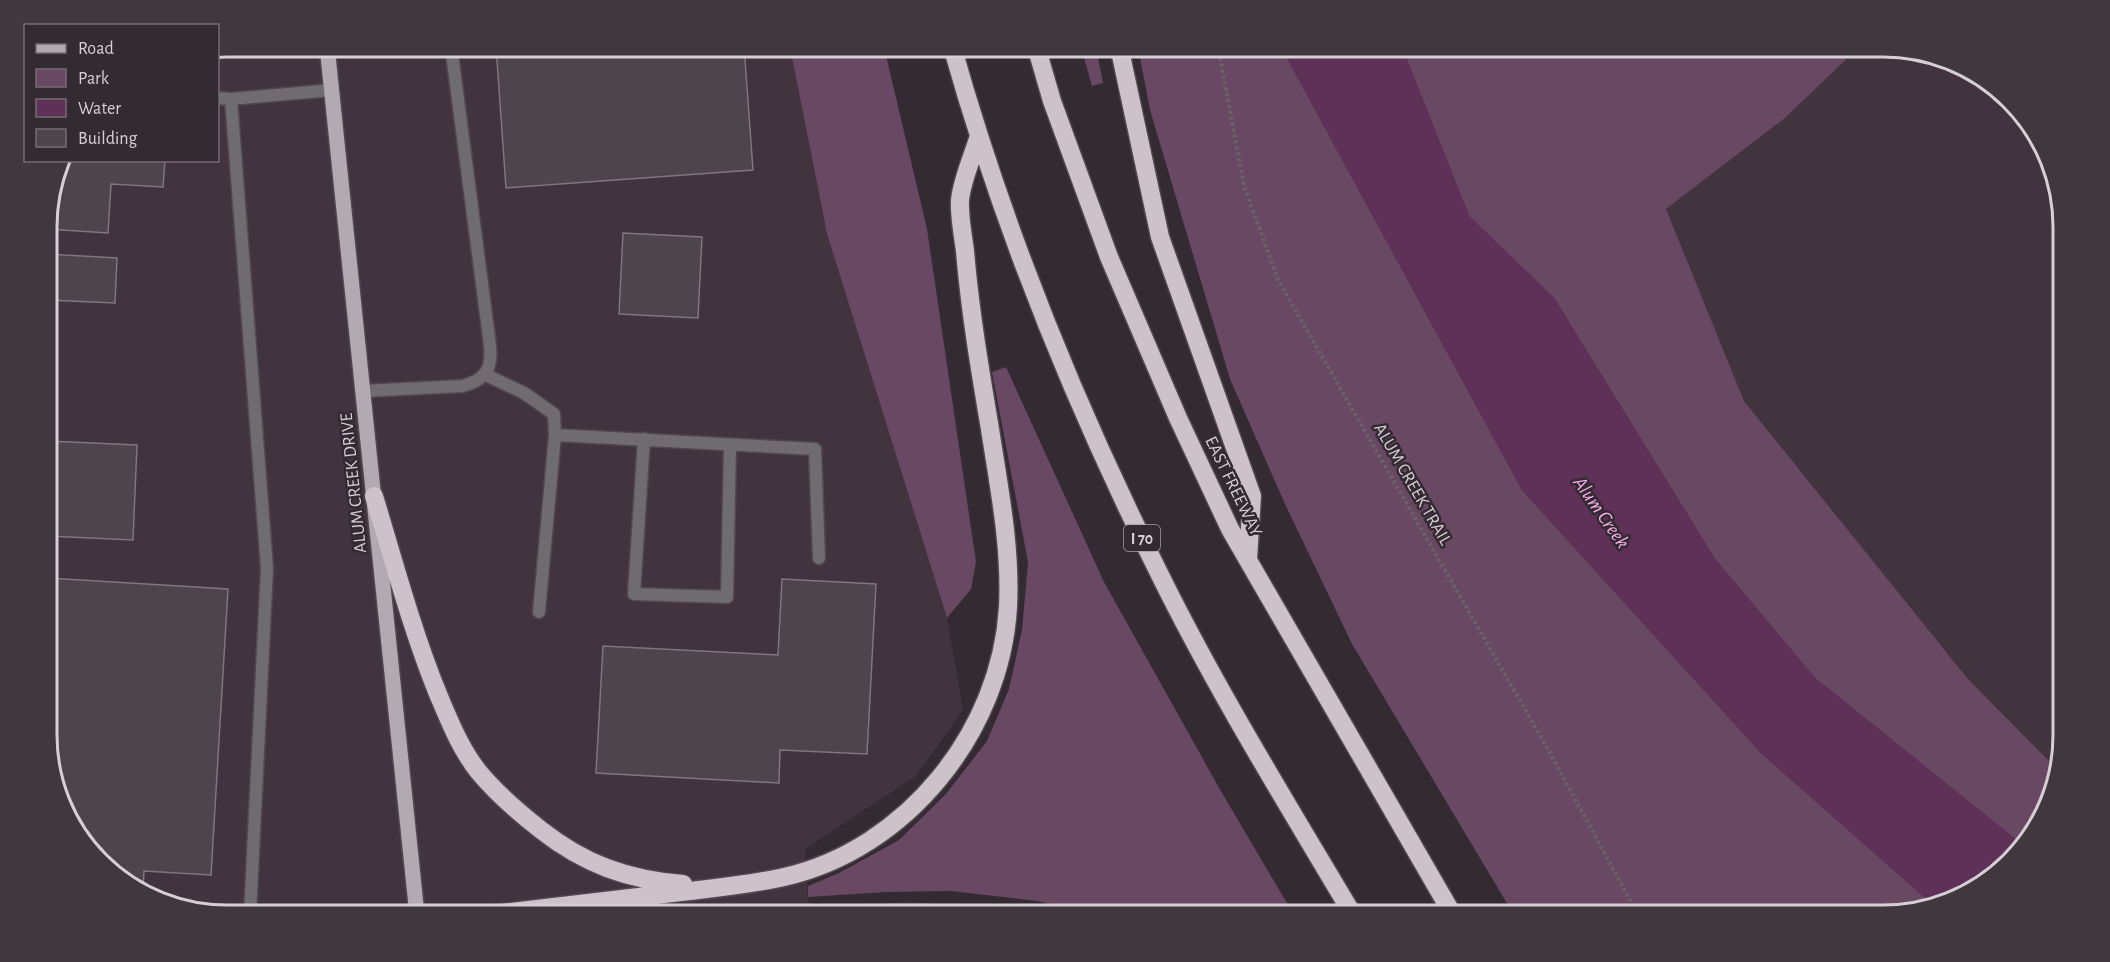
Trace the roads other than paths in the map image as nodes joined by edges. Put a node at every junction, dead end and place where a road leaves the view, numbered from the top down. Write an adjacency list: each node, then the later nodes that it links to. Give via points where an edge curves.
1 (328, 57): 6 (main road, ALUM CREEK DRIVE)
2 (453, 57): 10 (lane, via 490,348)
3 (955, 57): 9 (highway, I 70)
4 (1039, 57): 17 (highway, EAST FREEWAY, via 1063,134 1113,267 1178,418)
5 (1121, 57): 17 (highway, via 1160,237 1252,496)
6 (332, 90): 8 (lane); 11 (main road, ALUM CREEK DRIVE)
7 (219, 98): 8 (lane)
8 (231, 99): 20 (lane, via 267,568)
9 (978, 139): 19 (highway, via 960,199 970,303 1008,547 1008,607 1003,648 991,692 970,734 939,777 910,811 875,839 832,861 786,877); 23 (highway, I 70, via 1035,294 1158,572)
10 (486, 375): 11 (lane, via 462,386); 12 (lane, via 524,393 554,414)
11 (363, 391): 15 (main road, ALUM CREEK DRIVE)
12 (555, 435): 13 (lane); 18 (lane)
13 (644, 439): 14 (lane); 14 (lane, via 634,594 727,597)
14 (730, 445): 16 (lane, via 815,449)
15 (374, 496): 19 (highway, via 422,655 452,728 477,770 515,809 561,846 602,867 646,881); 21 (main road, ALUM CREEK DRIVE)
16 (819, 558)
17 (1248, 559): 24 (highway, EAST FREEWAY)
18 (539, 612)
19 (738, 885): 22 (highway)
20 (250, 905)
21 (416, 905)
22 (570, 905)
23 (1347, 905)
24 (1447, 905)

